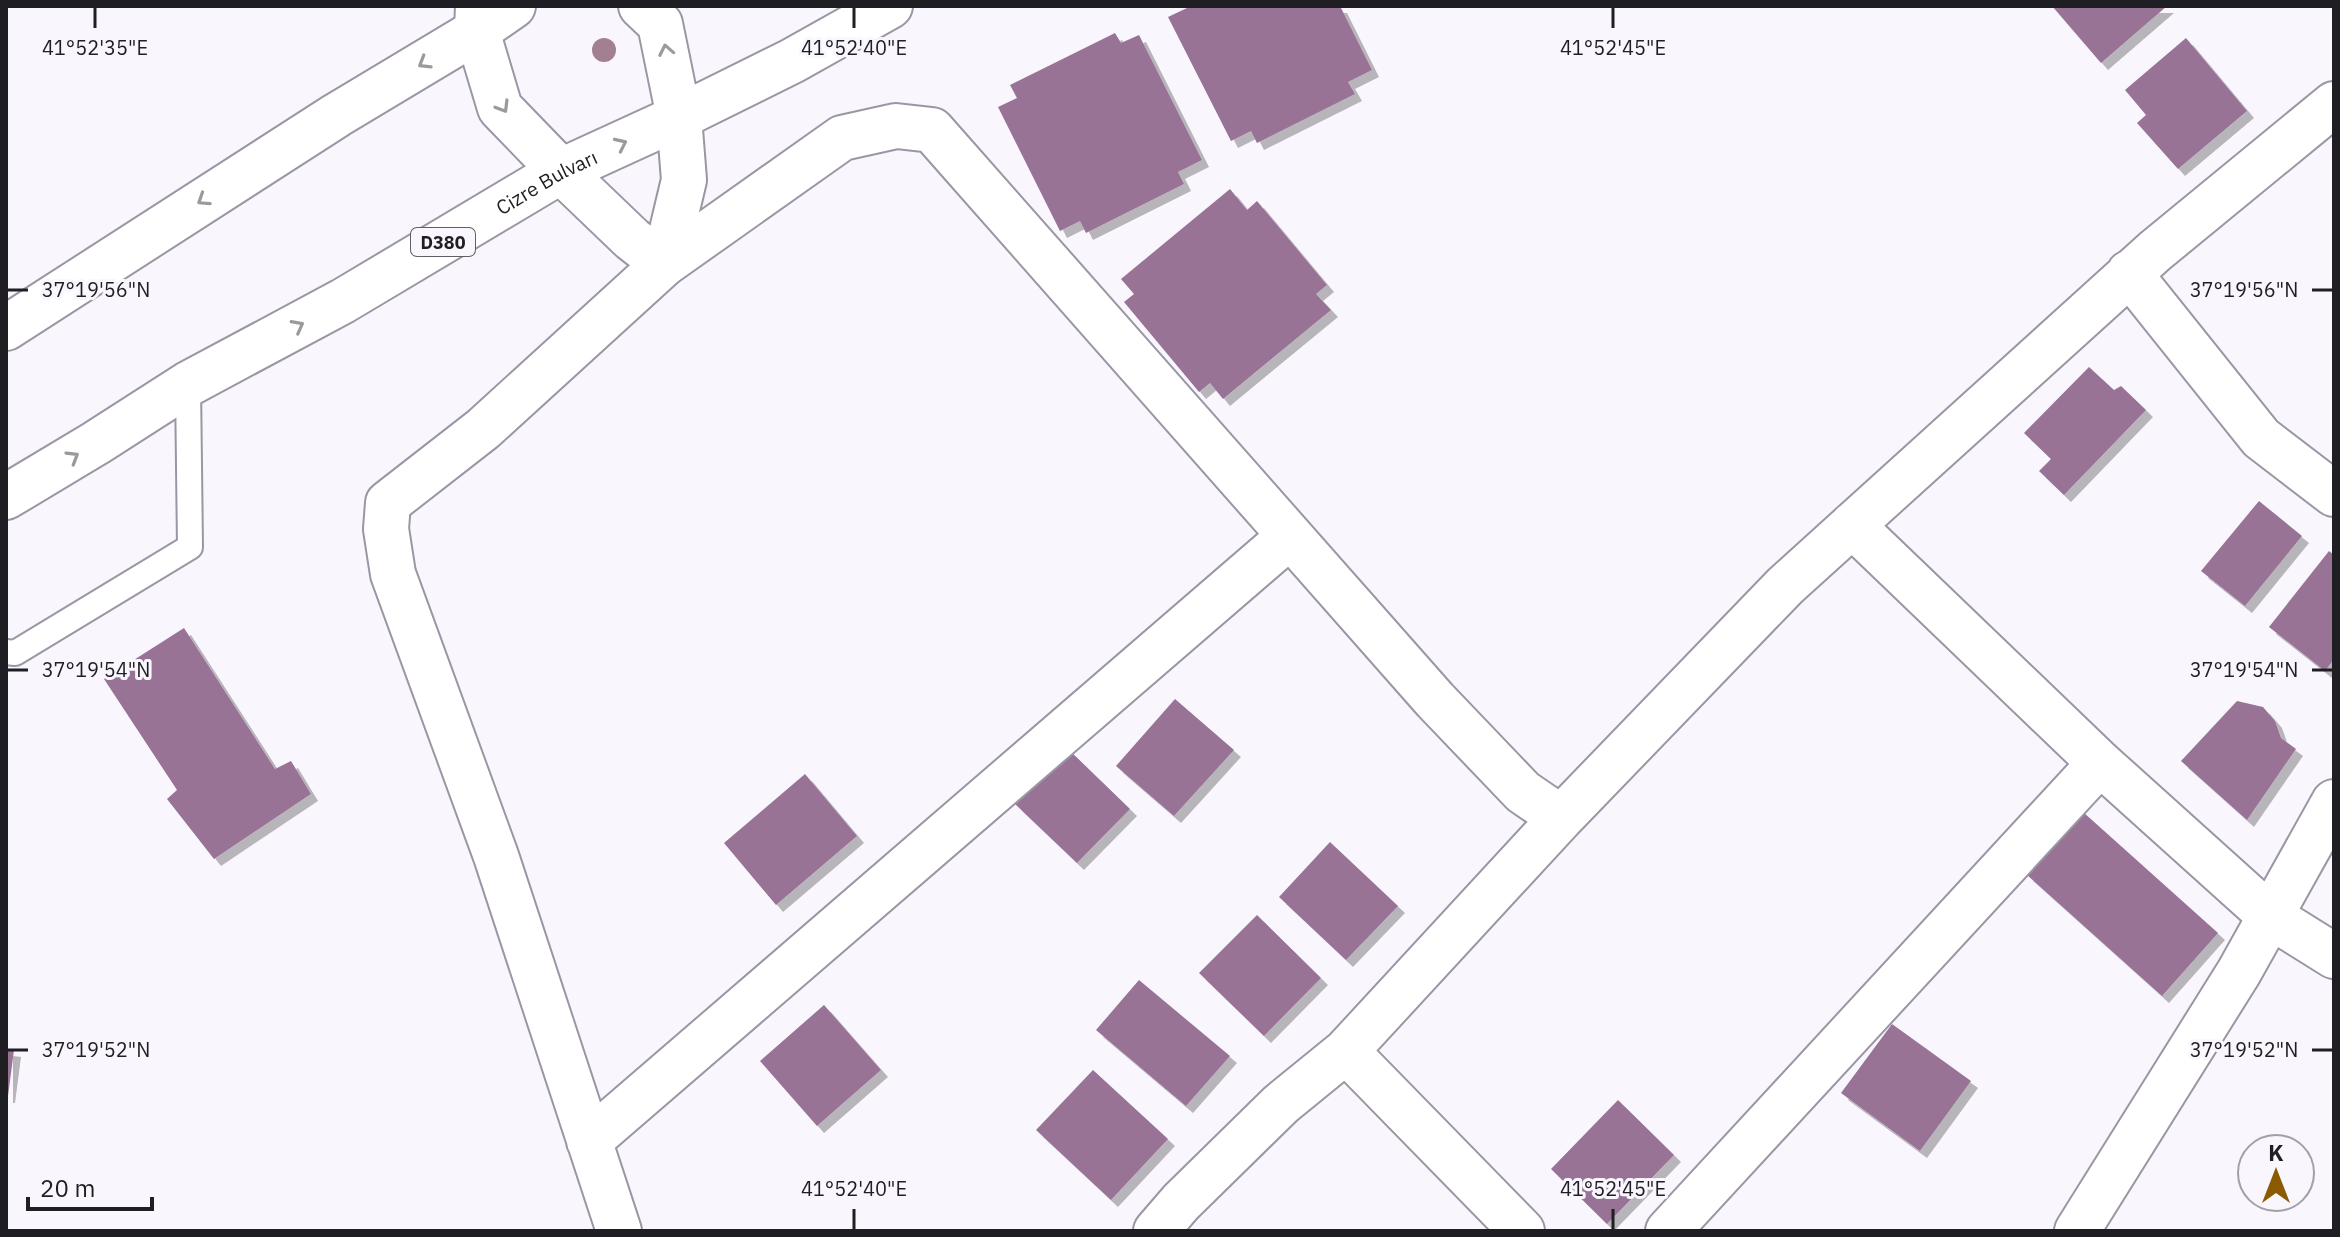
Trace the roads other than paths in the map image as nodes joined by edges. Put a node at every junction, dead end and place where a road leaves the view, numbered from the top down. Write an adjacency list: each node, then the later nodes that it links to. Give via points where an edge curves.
1 (513, 6): 4 (street)
2 (641, 6): 6 (street, one-way to 2, via 660,24)
3 (890, 6): 6 (street, Cizre Bulvarı / D380)
4 (478, 18): 7 (street, one-way to 7, via 500,108); 10 (street, one-way to 10, via 337,115)
5 (2334, 104): 9 (street)
6 (679, 117): 7 (street, Cizre Bulvarı / D380, one-way to 6); 8 (street, via 684,180)
7 (561, 171): 8 (street); 11 (street, Cizre Bulvarı / D380, one-way to 7, via 343,301)
8 (664, 264): 15 (street, via 842,138 896,126 932,130); 23 (street, via 483,429 388,503 393,574 496,856)
9 (2129, 273): 12 (street, via 2261,438); 14 (street)
10 (11, 319)
11 (188, 384): 13 (street, Cizre Bulvarı / D380, one-way to 11); 16 (lane, via 190,547 15,653)
12 (2334, 494)
13 (6, 497)
14 (1852, 525): 17 (street); 19 (street, via 1785,586)
15 (1290, 536): 19 (street, via 1523,792); 23 (street)
16 (6, 652)
17 (2100, 763): 20 (street); 28 (street)
18 (2334, 802): 20 (street)
19 (1561, 818): 22 (street)
20 (2270, 916): 21 (street); 25 (street)
21 (2334, 956)
22 (1346, 1051): 24 (street); 27 (street, via 1281,1104)
23 (589, 1141): 26 (street)
24 (1503, 1222)
25 (2079, 1230)
26 (619, 1231)
27 (1156, 1231)
28 (1668, 1231)

